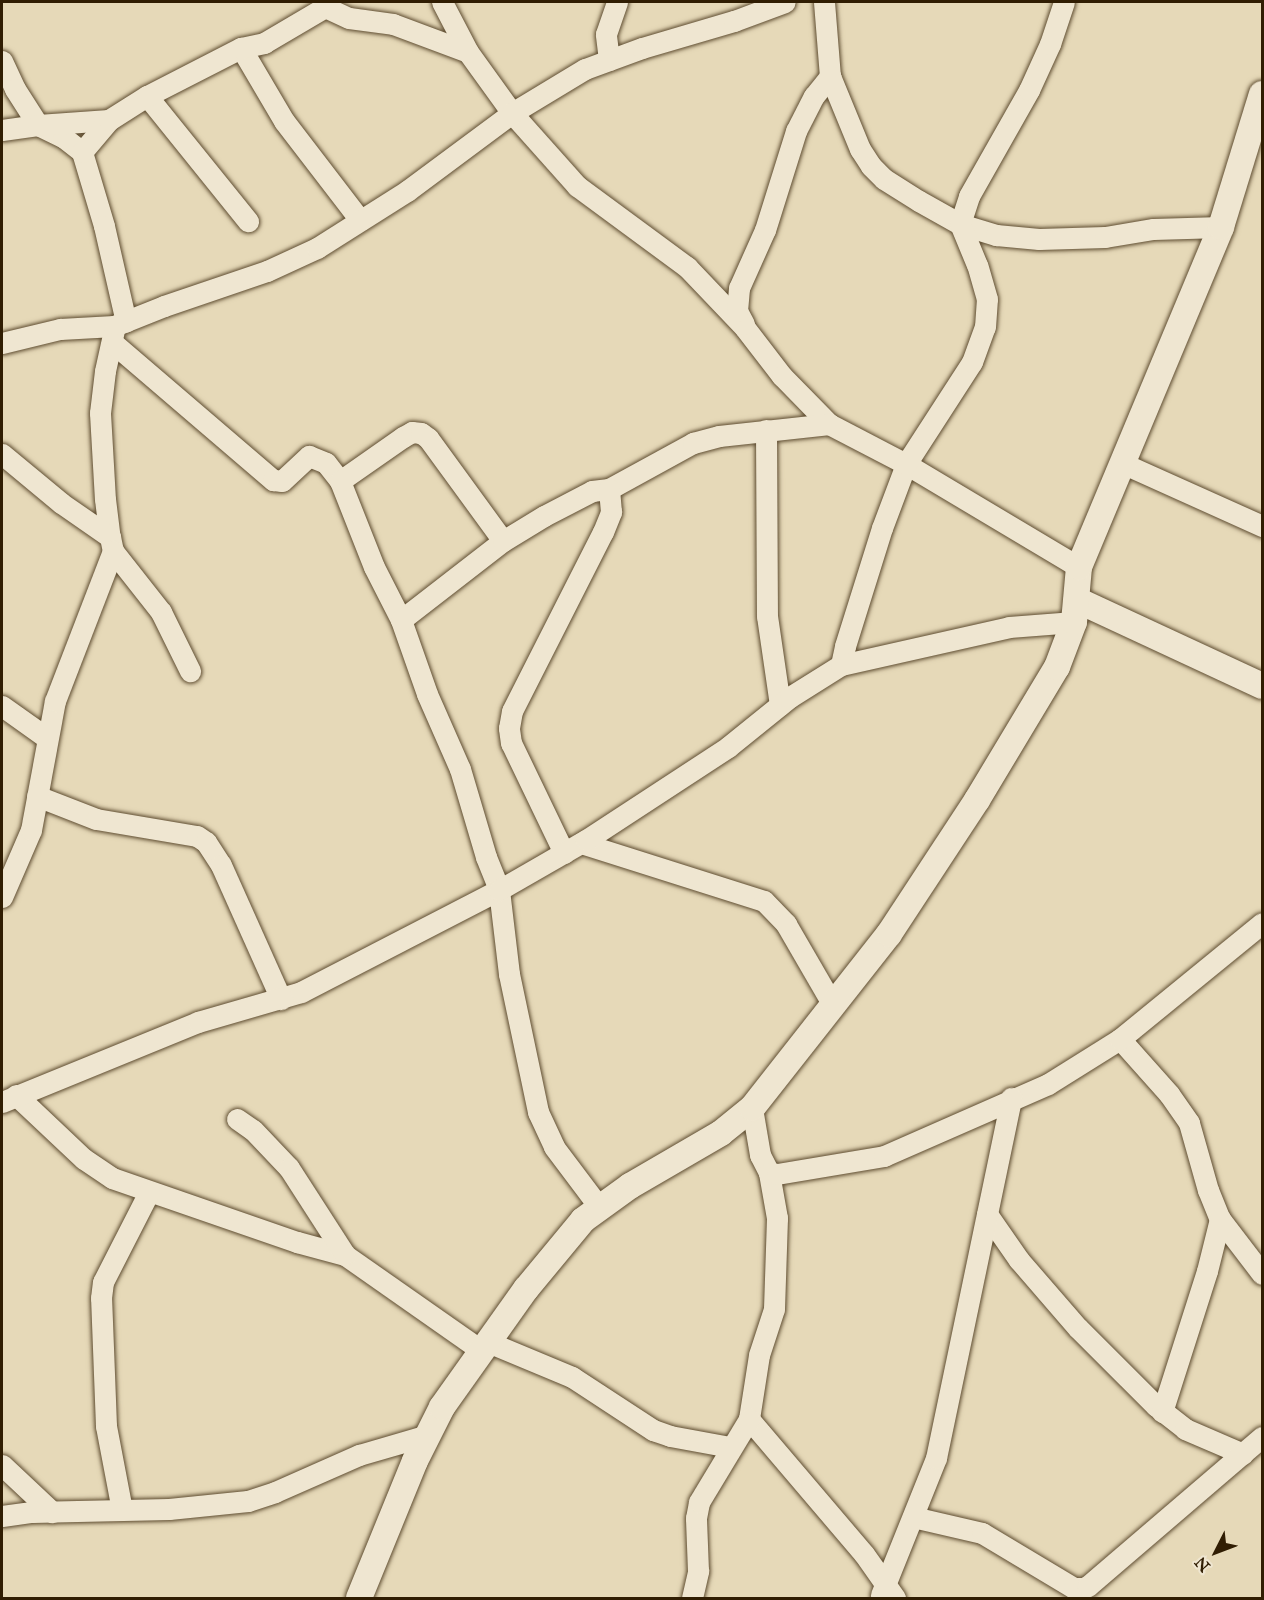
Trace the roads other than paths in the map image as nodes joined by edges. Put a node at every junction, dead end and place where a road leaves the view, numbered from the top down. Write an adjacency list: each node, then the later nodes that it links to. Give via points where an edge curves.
1 (368, 2): 7 (street)
2 (442, 2): 9 (street)
3 (617, 2): 10 (street, via 606,34)
4 (785, 2): 10 (street)
5 (824, 2): 12 (street)
6 (1064, 2): 22 (street, via 1029,90 980,176)
7 (349, 18): 8 (street, via 325,8 264,43); 9 (street, via 393,24)
8 (241, 48): 14 (street); 20 (street, via 284,121)
9 (468, 52): 15 (street)
10 (609, 60): 15 (street, via 585,69)
11 (2, 61): 17 (street)
12 (830, 76): 22 (street, via 871,166 902,190); 24 (street, via 814,96 796,131 765,230 739,288 737,311)
13 (1263, 94): 23 (street)
14 (147, 96): 16 (street); 21 (street)
15 (512, 113): 20 (street, via 407,191); 24 (street, via 577,186 687,267)
16 (109, 120): 17 (street); 19 (street)
17 (38, 124): 18 (street); 19 (street)
18 (2, 130)
19 (82, 152): 25 (street, via 104,226)
20 (360, 220): 25 (street, via 316,248 267,271 164,306)
21 (248, 221)
22 (960, 224): 23 (street, via 996,234 1039,239); 31 (street, via 987,299 985,327 972,362)
23 (1221, 227): 30 (street)
24 (746, 328): 27 (street, via 782,376)
25 (118, 330): 26 (street, via 39,332); 32 (street, via 158,378 229,445 273,480 282,481 309,456 326,463); 36 (street, via 105,371 100,413)
26 (2, 343)
27 (829, 424): 28 (street); 31 (street)
28 (766, 429): 33 (street, via 693,443); 43 (street, via 767,616)
29 (2, 454): 36 (street)
30 (1122, 463): 34 (street); 37 (street)
31 (906, 464): 37 (street); 40 (street, via 882,528)
32 (340, 481): 35 (street, via 403,437 421,433); 39 (street, via 374,567)
33 (609, 489): 35 (street, via 592,491); 47 (street, via 610,512 603,532 512,711 509,728 511,742)
34 (1263, 526)
35 (503, 541): 39 (street)
36 (112, 544): 41 (street, via 161,612); 45 (street, via 55,701)
37 (1079, 567): 38 (street)
38 (1075, 611): 40 (street); 42 (street); 52 (street, via 1058,667 977,800 889,934)
39 (401, 620): 48 (street, via 427,694 460,769)
40 (841, 665): 43 (street)
41 (190, 671)
42 (1263, 686)
43 (780, 705): 47 (street, via 728,747)
44 (2, 706): 45 (street)
45 (47, 738): 46 (street)
46 (37, 796): 49 (street, via 31,830); 51 (street, via 96,819 197,837 206,842 221,865)
47 (572, 848): 48 (street); 52 (street, via 764,901 786,924)
48 (499, 890): 51 (street); 60 (street, via 509,975 538,1112 554,1147)
49 (2, 897)
50 (1263, 923): 53 (street)
51 (281, 999): 55 (street, via 198,1022)
52 (833, 1005): 56 (street)
53 (1120, 1039): 54 (street, via 1048,1084); 62 (street, via 1189,1123)
54 (1011, 1098): 58 (street, via 884,1156); 61 (street)
55 (9, 1099): 59 (street, via 112,1179)
56 (752, 1108): 58 (street, via 760,1155); 60 (street, via 721,1133)
57 (237, 1119): 63 (street, via 289,1168)
58 (769, 1173): 67 (street, via 777,1218 774,1309 759,1355)
59 (149, 1192): 63 (street); 73 (street, via 103,1282 101,1298 106,1426)
60 (600, 1208): 65 (street, via 583,1220)
61 (987, 1214): 66 (street, via 1018,1260 1070,1320); 76 (street, via 936,1458)
62 (1220, 1219): 64 (street); 66 (street, via 1208,1271)
63 (345, 1255): 65 (street)
64 (1263, 1274)
65 (485, 1347): 68 (street, via 442,1407); 70 (street, via 572,1377 670,1437)
66 (1162, 1412): 71 (street, via 1185,1429)
67 (749, 1419): 70 (street); 78 (street, via 864,1554)
68 (428, 1435): 73 (street, via 359,1455 248,1501); 79 (street)
69 (1263, 1437): 71 (street)
70 (730, 1447): 80 (street, via 699,1502 698,1571)
71 (1243, 1454): 77 (street)
72 (2, 1465): 74 (street)
73 (122, 1510): 74 (street)
74 (52, 1512): 75 (street)
75 (2, 1516)
76 (913, 1517): 77 (street, via 982,1533 1074,1588); 78 (street)
77 (1076, 1593)
78 (887, 1594)
79 (359, 1599)
80 (692, 1599)

